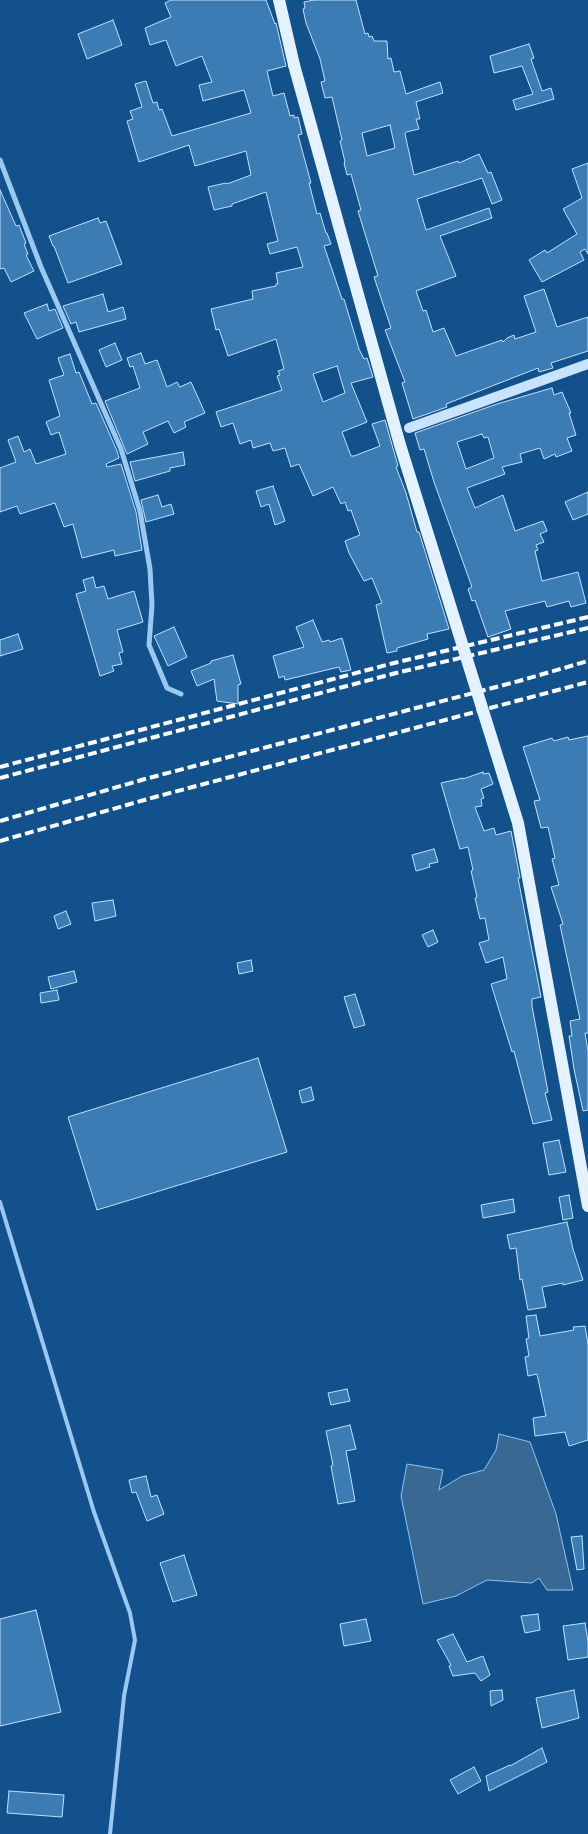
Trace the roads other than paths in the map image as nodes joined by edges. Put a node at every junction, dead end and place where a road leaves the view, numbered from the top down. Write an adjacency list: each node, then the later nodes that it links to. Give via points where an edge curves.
1 (279, 0): 7 (main road, bridge, via 294,65 400,445 518,823)
2 (0, 160): 5 (street, via 41,267 122,449 142,517 150,569 149,644 168,688)
3 (588, 364): 4 (street)
4 (409, 428)
5 (181, 694)
6 (0, 1202): 8 (lane, via 94,1512 130,1613 135,1640 124,1696)
7 (588, 1206)
8 (110, 1834)

